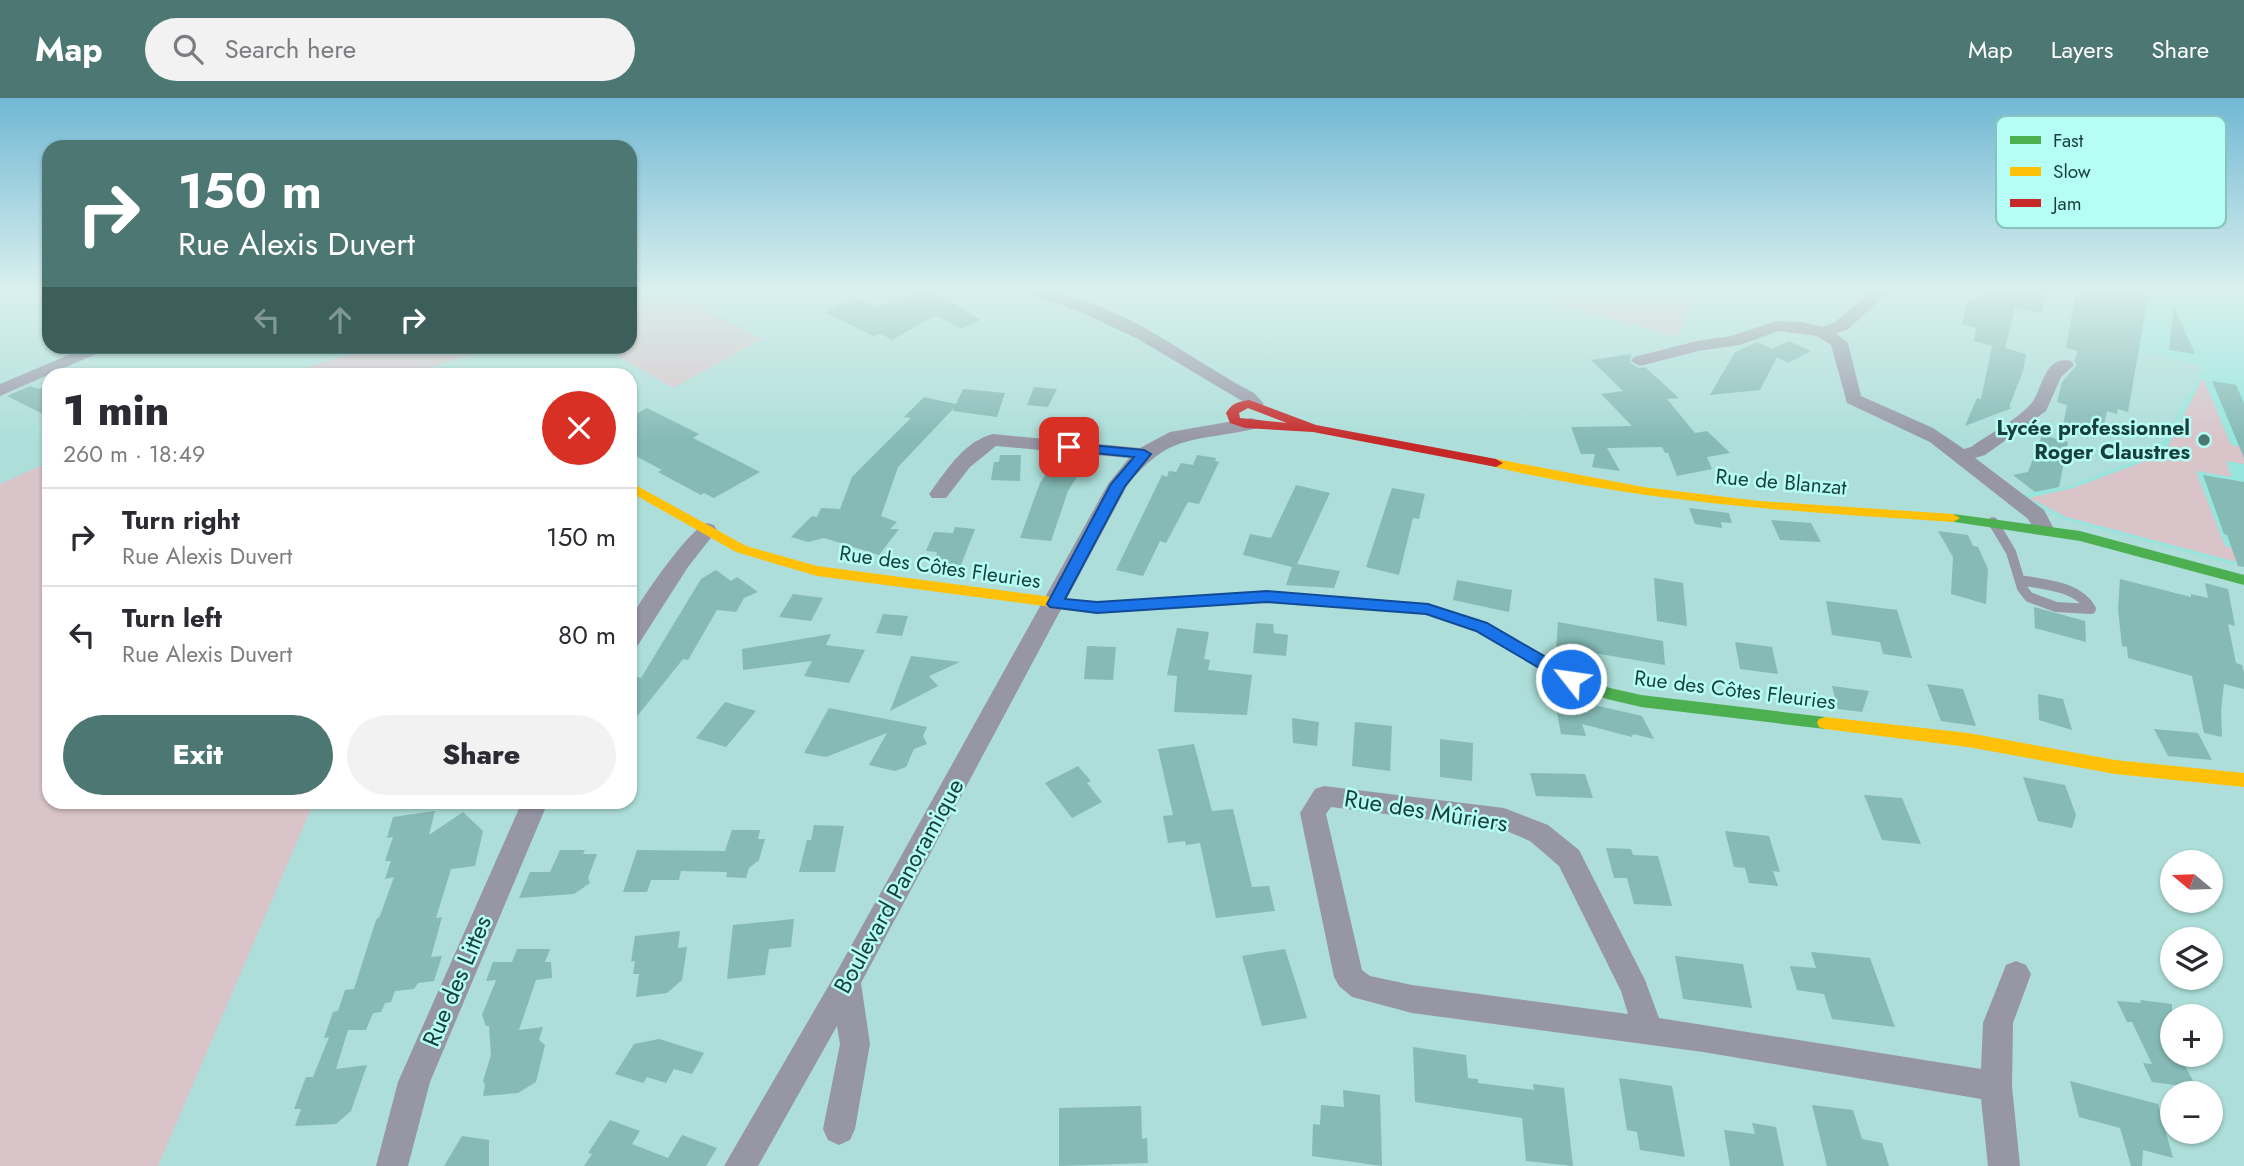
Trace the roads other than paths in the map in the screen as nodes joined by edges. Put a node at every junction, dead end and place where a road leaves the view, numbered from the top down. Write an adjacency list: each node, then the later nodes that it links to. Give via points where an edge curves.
1 (1153, 341): 9 (street, Rue de Blanzat)
2 (1734, 341): 5 (street)
3 (1836, 341): 15 (street, via 1853,399 1920,427)
4 (87, 354): 7 (street)
5 (1640, 361)
6 (2065, 365): 15 (street, via 2053,373 2039,407 1978,451)
7 (54, 368)
8 (42, 373): 10 (street)
9 (1219, 382): 11 (street, Rue de Blanzat); 12 (street, Rue de Blanzat, via 1248,397)
10 (0, 391)
11 (1233, 411): 12 (street, via 1235,419); 13 (street)
12 (1257, 416): 13 (street); 18 (street, Rue de Blanzat, via 1643,491 1759,505)
13 (1200, 429): 14 (street)
14 (1144, 454): 17 (street, via 993,440 971,454); 23 (street, Boulevard Panoramique, via 1118,484)
15 (1961, 456): 19 (street, via 2038,515)
16 (637, 490): 20 (street, Rue des Côtes Fleuries)
17 (939, 494)
18 (1993, 522): 19 (street, Rue de Blanzat); 21 (lane, via 2013,556)
19 (2044, 529): 22 (street, Rue de Blanzat)
20 (706, 530): 23 (street, Rue des Côtes Fleuries, via 741,549 817,571); 24 (street)
21 (2020, 580): 21 (lane, via 2032,600 2079,612 2091,609 2089,601 2077,594)
22 (2244, 580)
23 (1055, 604): 25 (street, Rue des Côtes Fleuries, via 1097,608 1267,596 1428,609 1482,627 1571,679 1641,701 1968,740 2143,771); 28 (street, Boulevard Panoramique)
24 (637, 628)
25 (2244, 780)
26 (532, 809): 32 (street, Rue des Littes, via 414,1082)
27 (2016, 974): 30 (street, via 1998,1023)
28 (846, 982): 31 (street, via 855,1044); 33 (street, Boulevard Panoramique)
29 (1648, 1031): 29 (street, Rue des Mûriers, via 1362,988 1349,976 1313,813 1324,796 1504,819 1539,833 1569,858 1635,989); 30 (street, Rue des Mûriers)
30 (1996, 1086): 34 (street)
31 (839, 1129)
32 (392, 1166)
33 (740, 1166)
34 (2004, 1166)

